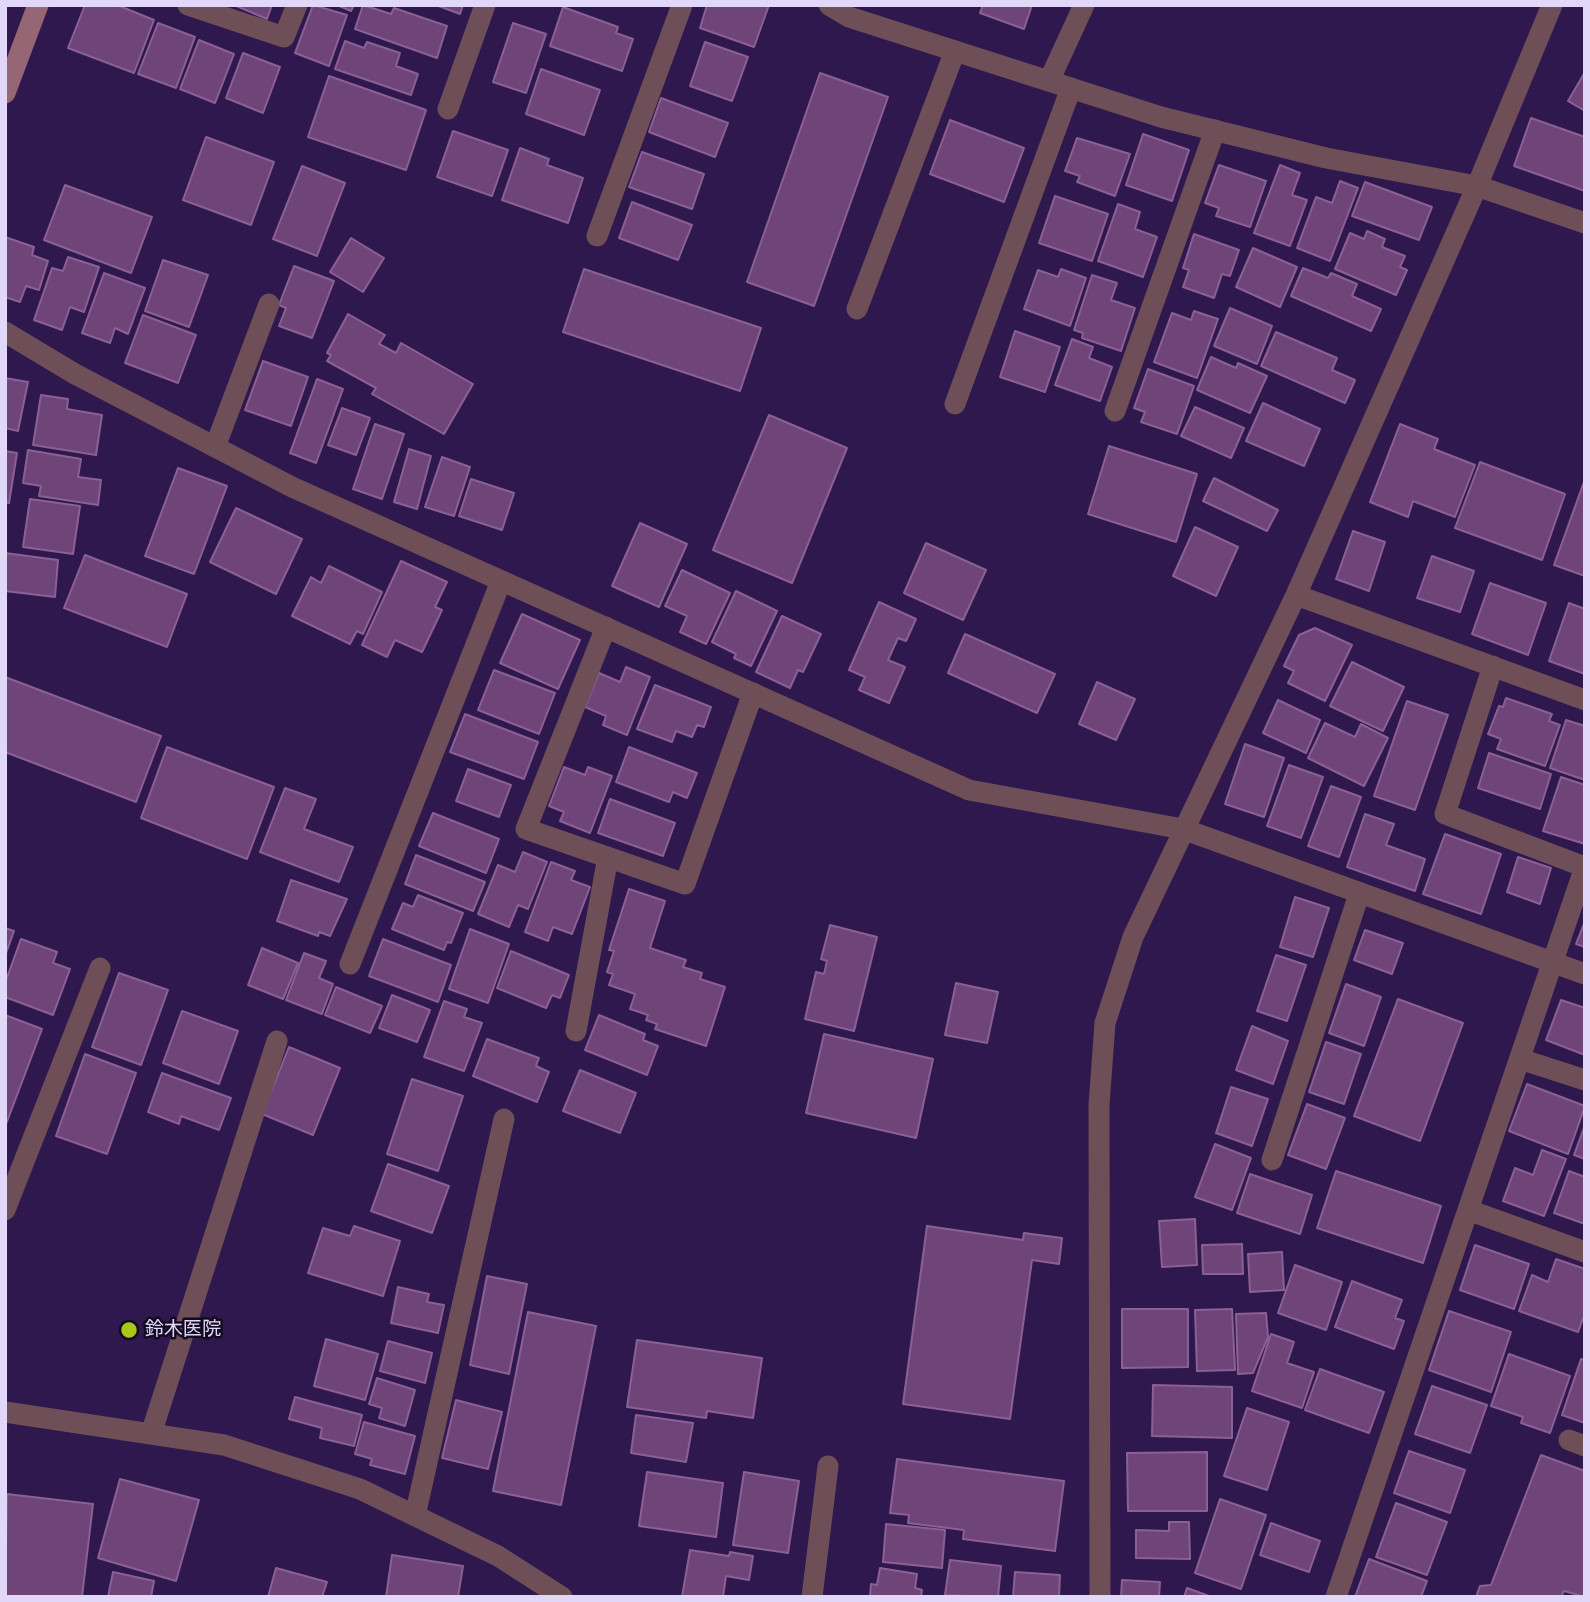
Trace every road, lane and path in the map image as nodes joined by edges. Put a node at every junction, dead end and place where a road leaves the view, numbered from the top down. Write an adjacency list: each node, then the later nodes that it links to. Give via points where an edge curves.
1 (38, 5): 12 (street)
2 (188, 5): 3 (street, via 284,37)
3 (297, 5)
4 (485, 5): 13 (street)
5 (682, 5): 17 (street)
6 (829, 5): 9 (street, via 849,17)
7 (1084, 5): 10 (street)
8 (1552, 5): 15 (street)
9 (955, 51): 10 (street); 19 (street)
10 (1049, 81): 11 (street)
11 (1071, 88): 14 (street); 21 (street)
12 (5, 93)
13 (448, 109)
14 (1215, 130): 15 (street, via 1326,158); 22 (street)
15 (1477, 186): 16 (street); 25 (street)
16 (1585, 223)
17 (597, 236)
18 (269, 303): 23 (street)
19 (856, 309)
20 (5, 332): 23 (street)
21 (955, 404)
22 (1115, 411)
23 (215, 447): 24 (street, via 292,487)
24 (501, 580): 26 (street); 35 (street)
25 (1296, 595): 27 (street); 30 (street)
26 (606, 628): 28 (street); 31 (street, via 526,829)
27 (1493, 666): 29 (street); 32 (street, via 1445,814)
28 (753, 693): 30 (street, via 970,790); 31 (street, via 685,884)
29 (1585, 700)
30 (1183, 829): 33 (street); 53 (street, via 1122,967 1105,1023 1100,1063)
31 (608, 857): 38 (street)
32 (1585, 867): 34 (street)
33 (1359, 894): 34 (street); 43 (street)
34 (1552, 963): 37 (street); 40 (street)
35 (350, 964)
36 (100, 968): 44 (street)
37 (1585, 974)
38 (576, 1031)
39 (277, 1041): 48 (street)
40 (1520, 1059): 41 (street); 45 (street)
41 (1585, 1080)
42 (504, 1119): 50 (street)
43 (1272, 1160)
44 (5, 1210)
45 (1468, 1210): 46 (street); 54 (street)
46 (1585, 1252)
47 (5, 1412): 48 (street)
48 (151, 1434): 50 (street, via 224,1445 360,1489)
49 (828, 1466): 52 (street)
50 (415, 1516): 51 (street, via 498,1556)
51 (562, 1597)
52 (813, 1597)
53 (1100, 1597)
54 (1336, 1597)

